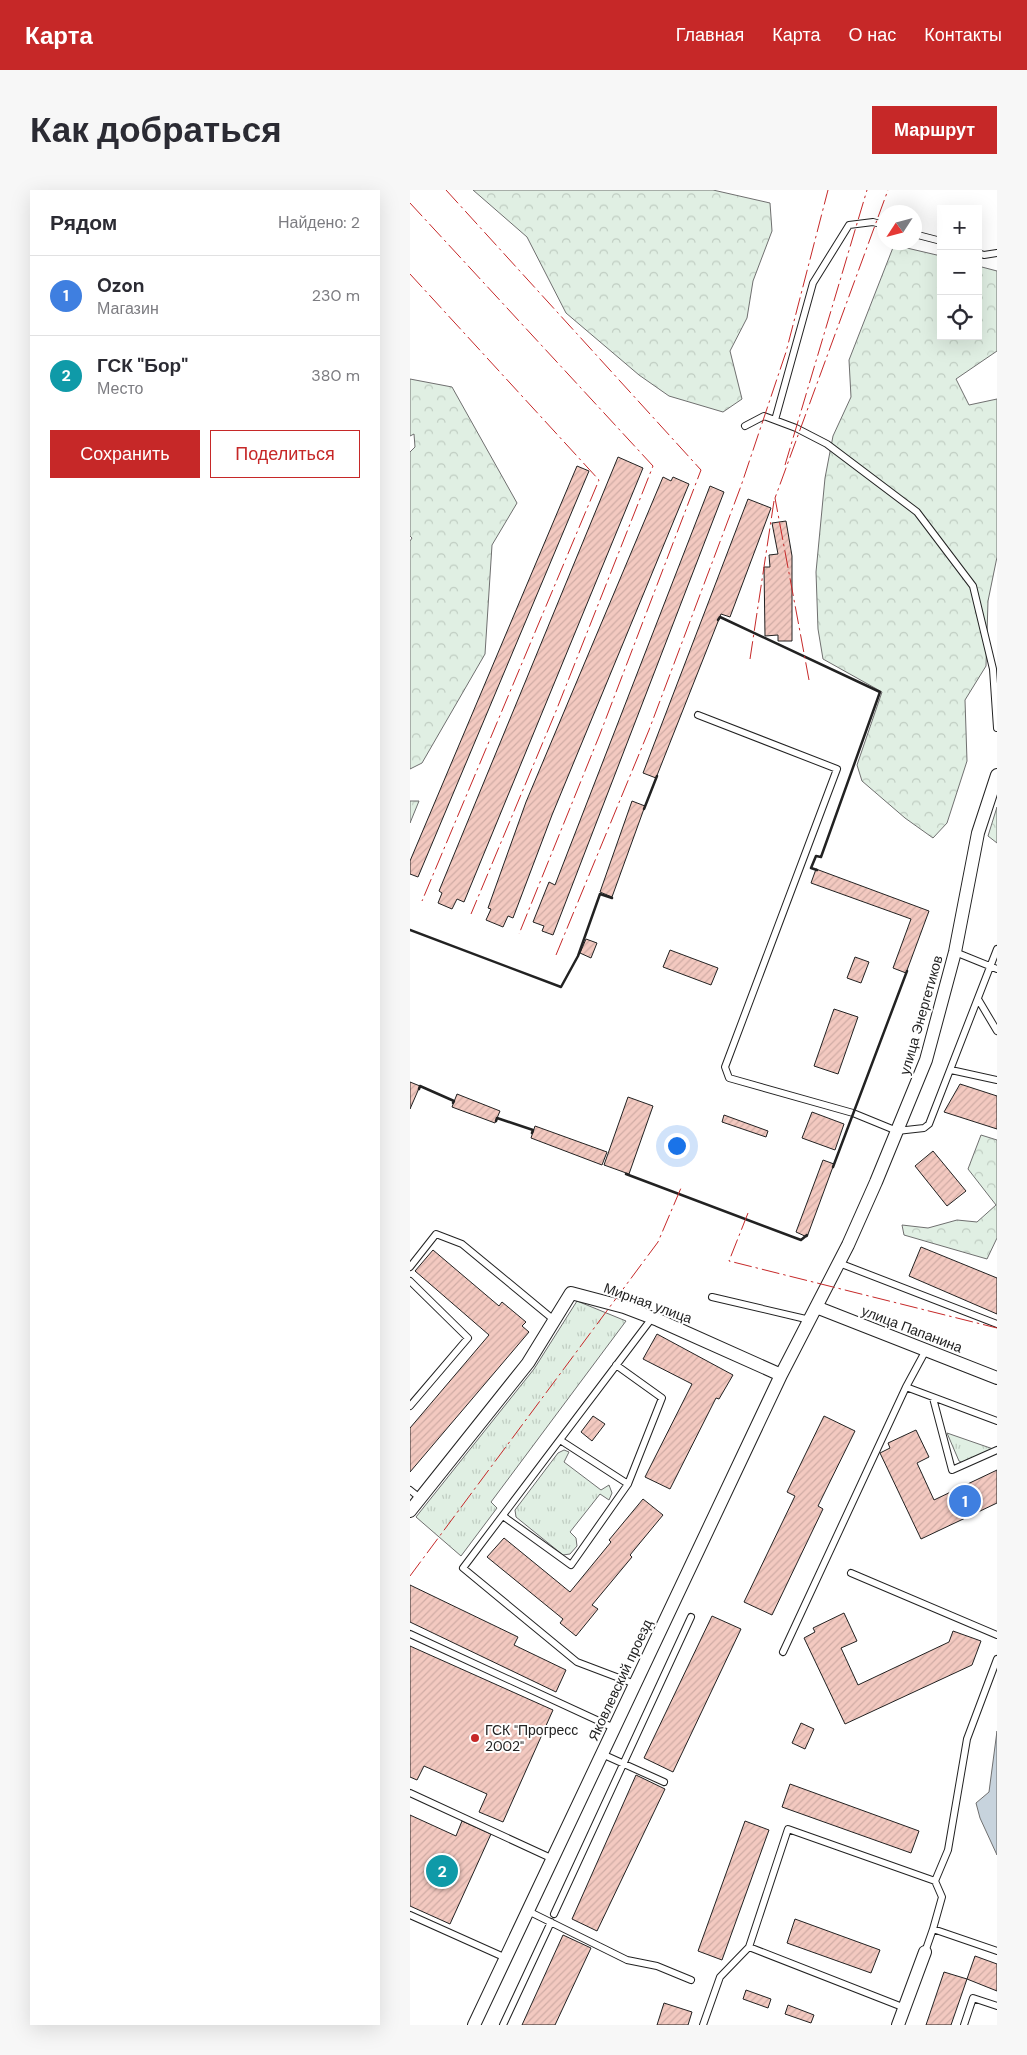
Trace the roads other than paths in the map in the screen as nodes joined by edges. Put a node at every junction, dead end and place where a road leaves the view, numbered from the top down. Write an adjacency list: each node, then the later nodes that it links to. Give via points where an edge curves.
1 (877, 223): 6 (lane, via 848,225 813,283)
2 (922, 236): 3 (lane)
3 (937, 240)
4 (997, 253): 5 (lane)
5 (982, 254)
6 (775, 420): 7 (lane, via 764,416); 9 (lane, via 827,444 917,512 973,586 994,669)
7 (745, 426)
8 (698, 715): 19 (lane, via 837,769 725,1066 729,1078 853,1113)
9 (997, 728)
10 (997, 775): 12 (street, улица Энергетиков, via 978,834)
11 (997, 949): 13 (lane)
12 (955, 952): 13 (lane); 19 (street, улица Энергетиков, via 926,1060)
13 (990, 966): 14 (lane); 15 (lane)
14 (997, 969)
15 (978, 999): 16 (lane); 17 (lane)
16 (997, 1031)
17 (951, 1070): 18 (lane); 19 (lane, via 927,1127)
18 (997, 1080)
19 (897, 1131): 20 (street, улица Энергетиков)
20 (839, 1262): 24 (street, улица Энергетиков); 28 (lane)
21 (410, 1267): 26 (lane, via 436,1234 462,1244)
22 (410, 1281): 35 (lane, via 468,1338)
23 (712, 1297): 27 (lane)
24 (816, 1307): 27 (street); 29 (street, улица Папанина)
25 (652, 1318): 26 (street, Мирная улица, via 571,1293); 30 (lane); 31 (street, Мирная улица)
26 (554, 1320): 40 (street, Мирная улица, via 528,1363)
27 (810, 1320): 31 (street)
28 (997, 1324)
29 (926, 1350): 32 (street, улица Папанина); 33 (lane)
30 (616, 1365): 37 (lane); 39 (lane, via 662,1398)
31 (780, 1375): 49 (street, Яковлевский проезд)
32 (997, 1378)
33 (906, 1388): 34 (lane); 47 (lane)
34 (933, 1398): 36 (lane); 38 (lane, via 952,1470)
35 (410, 1406)
36 (997, 1421)
37 (560, 1440): 39 (lane); 42 (lane)
38 (997, 1450)
39 (628, 1484): 42 (lane, via 571,1565)
40 (415, 1494): 41 (street, Мирная улица)
41 (410, 1510)
42 (503, 1516): 49 (lane, via 463,1568 577,1662)
43 (851, 1574): 46 (lane)
44 (691, 1617): 52 (lane)
45 (410, 1634): 50 (lane)
46 (997, 1635)
47 (783, 1652)
48 (997, 1659): 56 (lane, via 967,1739 948,1850)
49 (635, 1684): 50 (street, Яковлевский проезд)
50 (614, 1728): 51 (street, Яковлевский проезд)
51 (602, 1754): 52 (lane); 55 (street, Яковлевский проезд)
52 (622, 1763): 53 (lane); 58 (lane)
53 (664, 1782)
54 (410, 1793): 55 (lane)
55 (553, 1859): 57 (street, Яковлевский проезд)
56 (935, 1881): 61 (lane, via 942,1897); 62 (lane, via 788,1829)
57 (528, 1911): 60 (lane); 65 (street, Яковлевский проезд)
58 (554, 1914)
59 (410, 1915): 65 (lane)
60 (551, 1922): 66 (lane, via 627,1960 657,1966); 70 (lane)
61 (933, 1930): 63 (lane); 64 (lane)
62 (749, 1947): 68 (lane); 71 (lane, via 720,1977)
63 (997, 1951)
64 (925, 1952): 68 (street)
65 (506, 1958): 69 (street, Яковлевский проезд)
66 (691, 1980)
67 (997, 2006): 73 (lane, via 973,1998)
68 (905, 2008): 72 (street)
69 (474, 2025)
70 (503, 2025)
71 (703, 2025)
72 (898, 2025)
73 (964, 2025)

